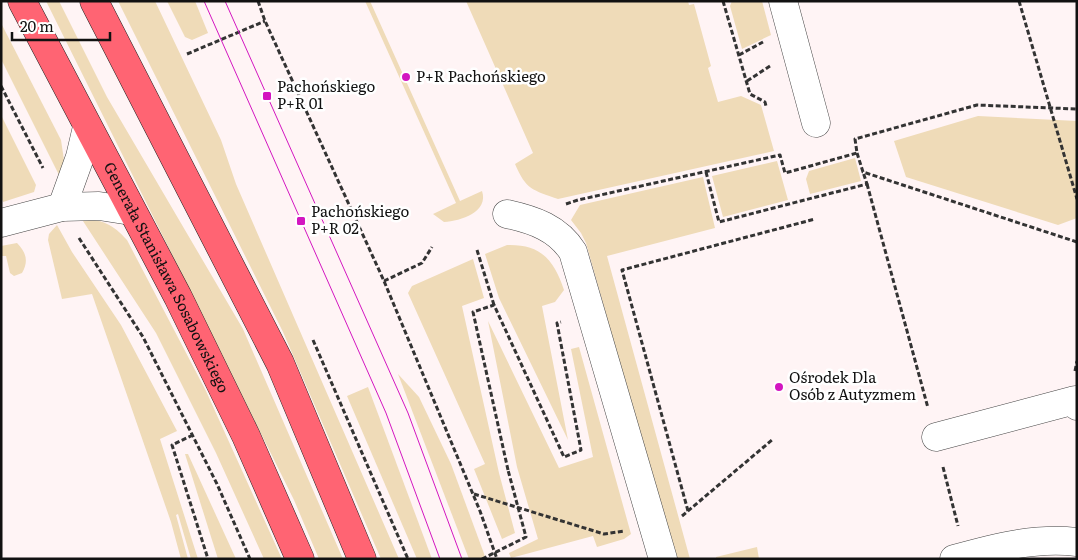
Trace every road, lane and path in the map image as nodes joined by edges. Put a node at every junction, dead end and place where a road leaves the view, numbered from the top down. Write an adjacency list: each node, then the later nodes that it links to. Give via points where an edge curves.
1 (22, 1): 16 (main road, Generała Stanisława Sosabowskiego)
2 (94, 1): 49 (main road, via 280,363)
3 (258, 1): 7 (path)
4 (724, 1): 10 (path)
5 (784, 1): 15 (street)
6 (1019, 1): 22 (path)
7 (265, 21): 9 (path); 32 (path)
8 (768, 40): 10 (path)
9 (188, 54)
10 (739, 55): 12 (path)
11 (774, 63): 12 (path)
12 (746, 81): 14 (path, via 750,94 765,102)
13 (1, 86): 20 (path)
14 (766, 106)
15 (816, 123)
16 (87, 127): 23 (street); 24 (main road, Generała Stanisława Sosabowskiego)
17 (857, 153): 19 (path)
18 (706, 172): 21 (path, via 719,222)
19 (863, 172): 21 (path); 29 (path)
20 (46, 175)
21 (867, 184): 38 (path)
22 (1077, 199)
23 (62, 207): 24 (street, via 99,206); 27 (street)
24 (131, 211): 48 (main road, Generała Stanisława Sosabowskiego, via 178,297 246,436)
25 (507, 214): 53 (street, via 547,227 566,241 574,252)
26 (815, 220): 41 (path, via 622,270)
27 (1, 223)
28 (74, 231): 37 (path, via 135,323)
29 (1077, 242)
30 (432, 247): 32 (path, via 422,263)
31 (477, 250): 33 (path)
32 (384, 281): 40 (path)
33 (494, 305): 34 (path, via 564,457 581,450 557,323); 51 (path, bridge, via 473,312 526,537)
34 (563, 322)
35 (313, 340): 50 (path)
36 (1077, 406): 38 (street, via 1075,400)
37 (193, 435): 46 (path, via 172,444); 47 (path)
38 (936, 437): 45 (path)
39 (772, 440): 41 (path)
40 (473, 494): 43 (path, via 604,534); 52 (path)
41 (688, 511): 42 (path)
42 (680, 518)
43 (627, 531)
44 (1077, 542): 45 (street, via 1030,542)
45 (960, 557)
46 (208, 559)
47 (250, 559)
48 (300, 559)
49 (362, 559)
50 (408, 559)
51 (482, 559)
52 (497, 559)
53 (663, 559)

